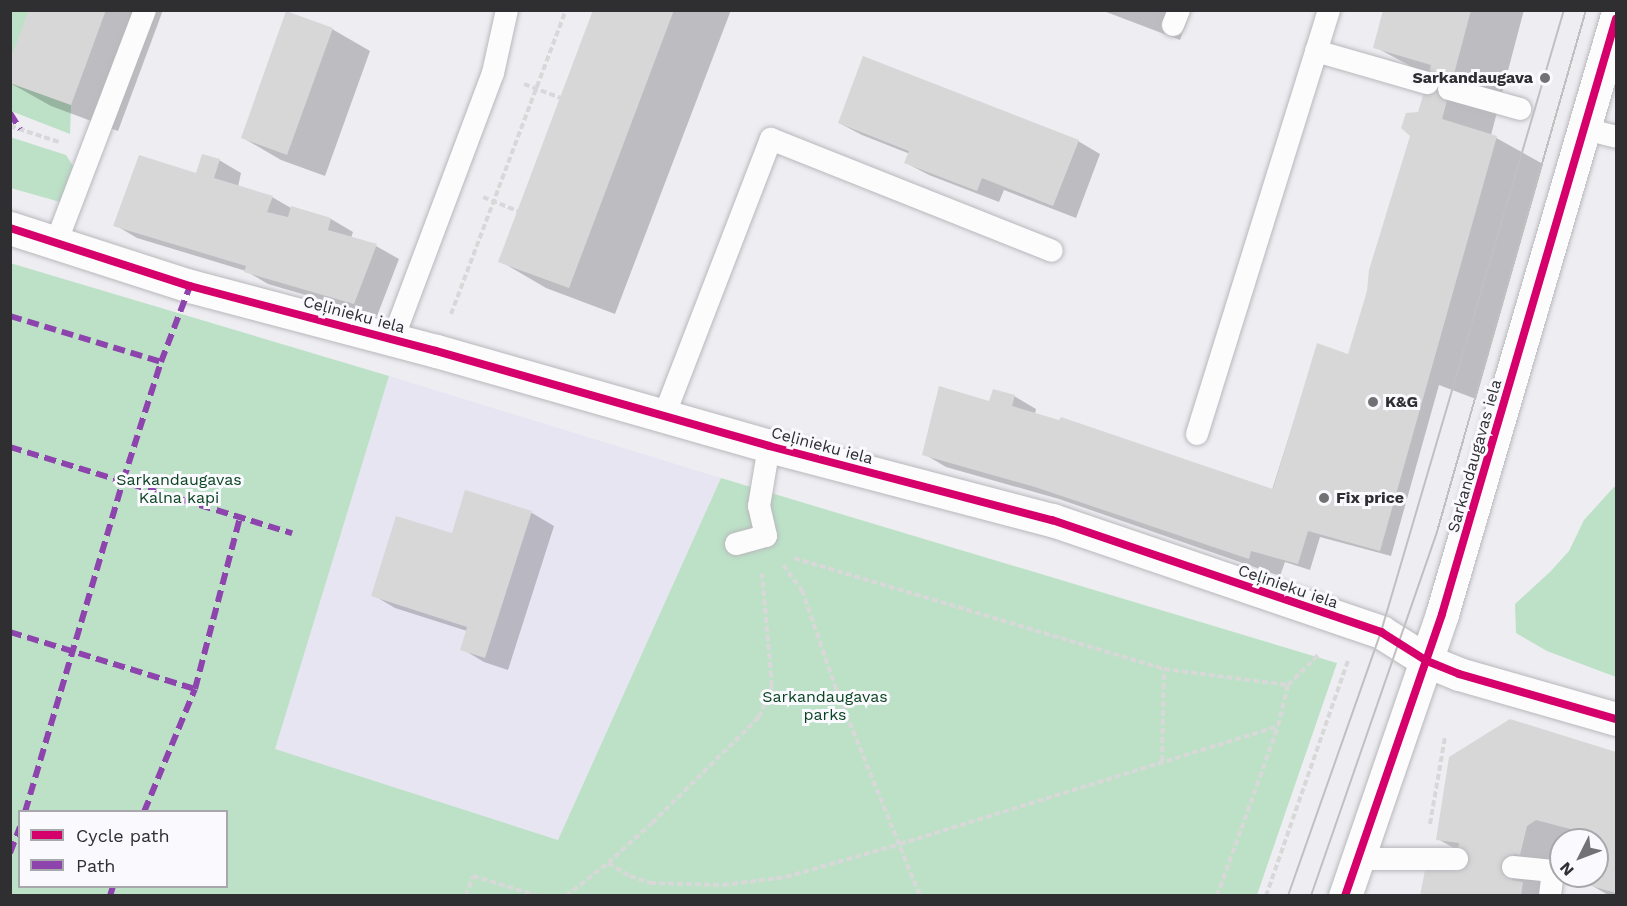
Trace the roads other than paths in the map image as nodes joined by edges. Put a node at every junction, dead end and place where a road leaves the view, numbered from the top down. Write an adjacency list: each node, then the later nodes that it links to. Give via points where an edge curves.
1 (145, 10): 12 (lane)
2 (507, 10): 14 (lane, via 493,72)
3 (1329, 10): 5 (lane)
4 (1617, 19): 9 (street, Sarkandaugavas iela)
5 (1316, 51): 6 (lane); 16 (lane)
6 (1427, 83)
7 (1449, 89): 8 (lane)
8 (1520, 109)
9 (1585, 129): 10 (lane); 19 (street, Sarkandaugavas iela)
10 (1617, 137)
11 (10, 228): 12 (street, Ceļinieku iela)
12 (56, 243): 14 (street, Ceļinieku iela, via 190,286)
13 (1052, 251): 15 (lane, via 771,139)
14 (393, 339): 15 (street, Ceļinieku iela)
15 (664, 416): 17 (street, Ceļinieku iela)
16 (1197, 434)
17 (769, 446): 18 (lane, via 759,506 769,544); 19 (street, Ceļinieku iela, via 1052,520 1381,632)
18 (736, 544)
19 (1427, 661): 20 (street, Ceļinieku iela, via 1459,674); 21 (street, Sarkandaugavas iela)
20 (1617, 719)
21 (1358, 859): 22 (lane); 24 (street, Sarkandaugavas iela)
22 (1457, 859)
23 (1513, 867): 25 (lane, via 1553,871)
24 (1345, 896)
25 (1550, 896)

